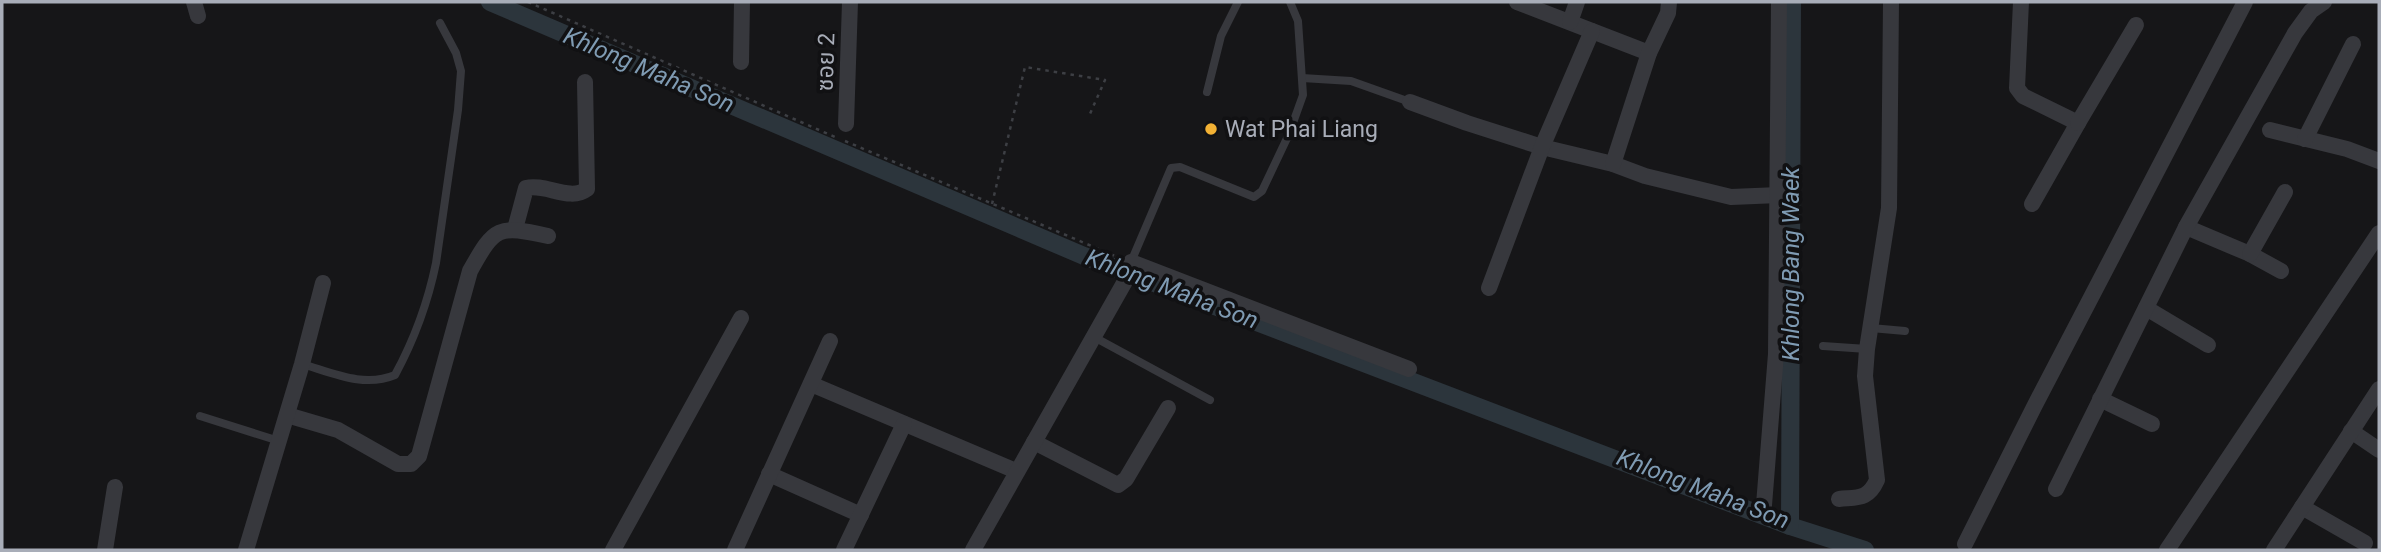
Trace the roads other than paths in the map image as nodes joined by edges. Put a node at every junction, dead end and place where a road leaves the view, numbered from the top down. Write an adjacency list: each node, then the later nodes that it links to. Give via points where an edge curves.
1 (742, 2): 19 (street)
2 (850, 2): 25 (street, ซอย 2)
3 (1238, 2): 22 (lane, via 1221,36)
4 (1290, 2): 20 (lane, via 1298,21)
5 (1517, 2): 13 (street)
6 (1577, 2): 13 (street)
7 (1670, 2): 18 (street)
8 (1779, 2): 32 (street)
9 (1891, 2): 45 (street, via 1889,208)
10 (2021, 2): 24 (street, via 2017,88 2023,96)
11 (2245, 2): 76 (street)
12 (2324, 2): 34 (street, via 2295,33)
13 (1570, 22): 16 (street)
14 (440, 23): 52 (lane, via 461,71 458,110 436,263 416,331 395,375 381,381 363,382)
15 (2136, 25): 24 (street)
16 (1592, 31): 18 (street); 28 (street)
17 (2354, 44): 27 (street)
18 (1650, 53): 30 (street)
19 (741, 62)
20 (1302, 78): 23 (lane, via 1351,81); 39 (lane, via 1303,95 1262,191 1254,197 1180,167 1171,168)
21 (585, 82): 35 (street, via 587,189 573,194 526,188)
22 (1207, 92)
23 (1410, 102): 28 (street)
24 (2078, 123): 33 (street)
25 (846, 124)
26 (2270, 130): 27 (street)
27 (2305, 139): 29 (street)
28 (1542, 146): 30 (street); 42 (street)
29 (2379, 161)
30 (1614, 164): 32 (street, via 1731,197)
31 (2285, 192): 38 (street)
32 (1779, 195): 72 (street, via 1776,354)
33 (2032, 204)
34 (2186, 227): 38 (street); 43 (street)
35 (515, 229): 37 (street); 59 (street, via 496,233 470,271 419,456 411,464 398,464 338,430)
36 (2379, 233): 83 (street)
37 (548, 236)
38 (2250, 254): 40 (street)
39 (1132, 266): 47 (street); 53 (street)
40 (2281, 271)
41 (323, 283): 52 (street)
42 (1489, 288)
43 (2146, 308): 49 (street); 56 (street)
44 (741, 318): 79 (street)
45 (1871, 328): 46 (lane); 51 (street)
46 (1905, 331)
47 (1094, 337): 57 (lane); 65 (street)
48 (830, 341): 54 (street)
49 (2208, 345)
50 (1823, 346): 51 (lane)
51 (1867, 349): 71 (street, via 1866,396 1877,481 1865,496)
52 (302, 364): 59 (street)
53 (1409, 369)
54 (811, 384): 61 (street); 68 (street)
55 (2379, 389): 63 (street)
56 (2100, 399): 62 (street); 70 (street)
57 (1210, 400)
58 (1168, 408): 65 (street, via 1118,485)
59 (287, 415): 64 (street)
60 (200, 416): 64 (lane)
61 (904, 424): 67 (street); 74 (street)
62 (2151, 424)
63 (2351, 431): 66 (street); 73 (street)
64 (279, 441): 78 (street)
65 (1034, 442): 67 (street)
66 (2379, 450)
67 (1016, 471): 82 (street)
68 (769, 474): 74 (street); 80 (street)
69 (115, 487): 77 (street)
70 (2056, 489)
71 (1839, 499)
72 (1764, 505)
73 (2302, 507): 75 (street); 84 (street)
74 (861, 515): 81 (street)
75 (2365, 543)
76 (1965, 544)
77 (105, 550)
78 (246, 550)
79 (612, 550)
80 (735, 550)
81 (844, 550)
82 (973, 550)
83 (2167, 550)
84 (2274, 550)

